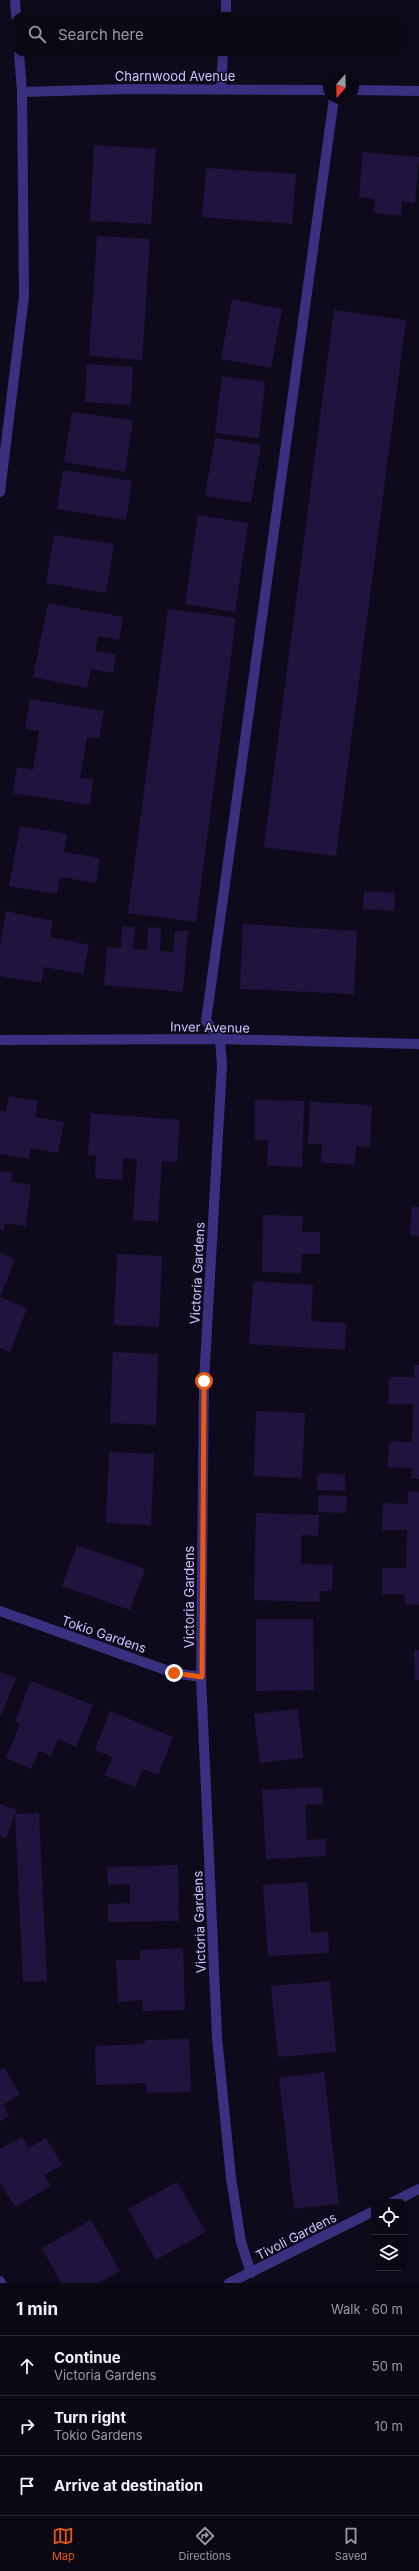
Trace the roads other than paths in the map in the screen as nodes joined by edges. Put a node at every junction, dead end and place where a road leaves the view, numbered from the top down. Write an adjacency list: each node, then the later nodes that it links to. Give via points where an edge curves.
1 (15, 0): 3 (street)
2 (226, 0): 4 (street)
3 (16, 12)
4 (226, 12)
5 (19, 56): 11 (street)
6 (224, 56): 7 (street)
7 (221, 89): 8 (street, Charnwood Avenue); 11 (street, Charnwood Avenue)
8 (323, 90)
9 (359, 90): 10 (street)
10 (419, 90)
11 (22, 92): 13 (street, via 24,296)
12 (333, 104): 14 (street, via 206,1021)
13 (0, 492)
14 (220, 1039): 15 (street, Inver Avenue); 16 (street, Inver Avenue); 18 (street, Victoria Gardens, via 222,1065 204,1381)
15 (0, 1040)
16 (419, 1044)
17 (0, 1611): 18 (street, Tokio Gardens, via 174,1673)
18 (202, 1677): 22 (street, Victoria Gardens, via 217,2037 231,2178 241,2242)
19 (419, 2189): 20 (street)
20 (399, 2199)
21 (371, 2213): 22 (street, Tivoli Gardens)
22 (251, 2273): 23 (street, Tivoli Gardens)
23 (229, 2283)

